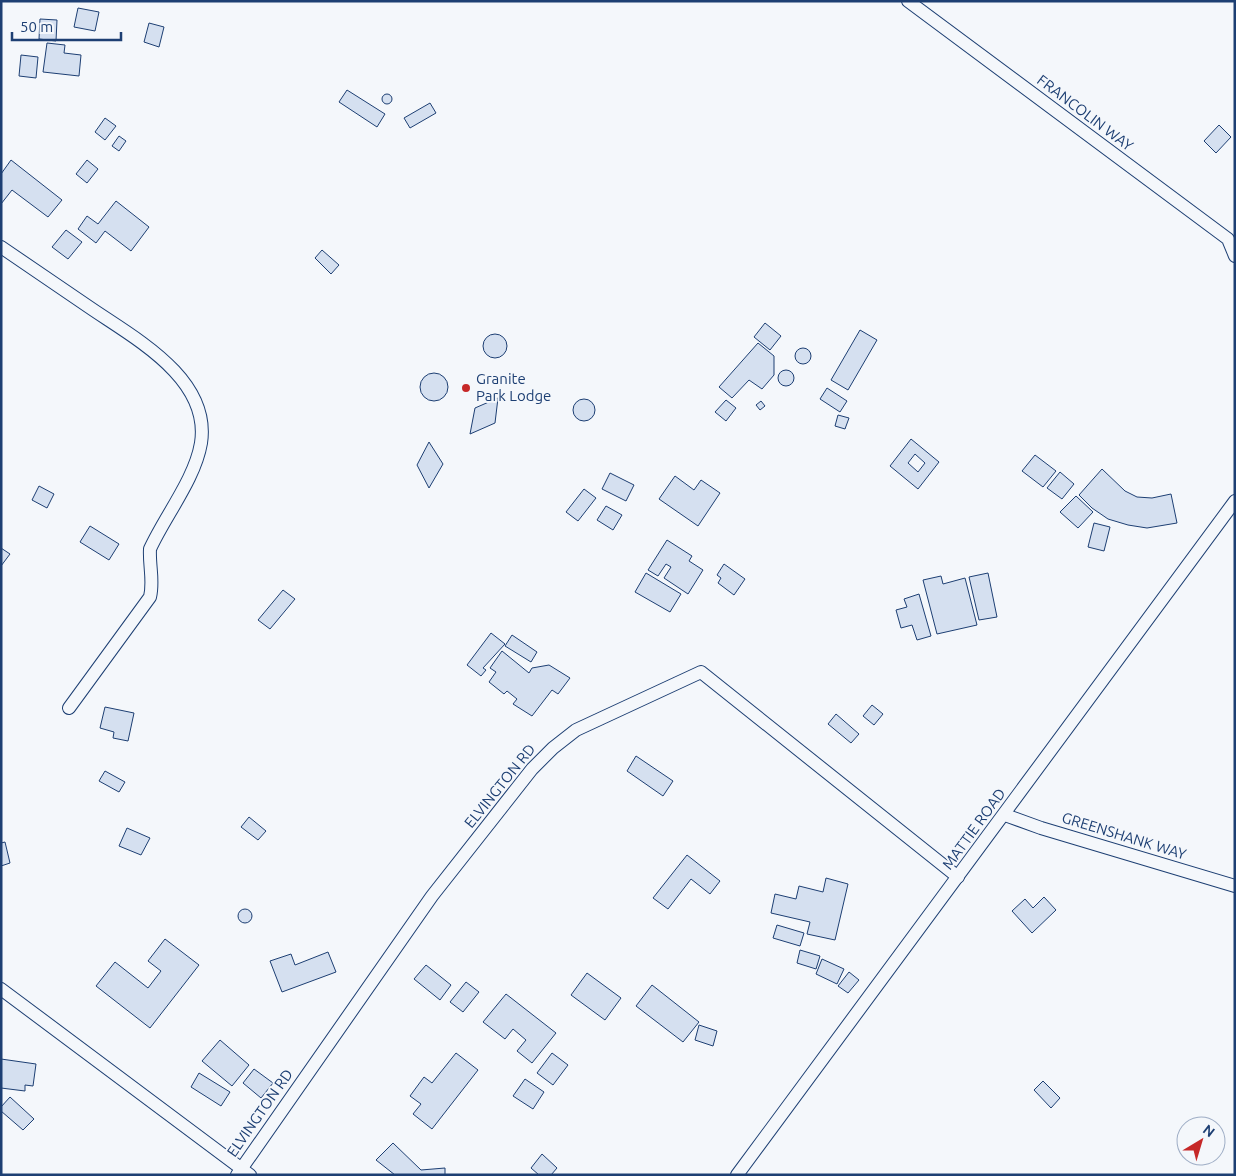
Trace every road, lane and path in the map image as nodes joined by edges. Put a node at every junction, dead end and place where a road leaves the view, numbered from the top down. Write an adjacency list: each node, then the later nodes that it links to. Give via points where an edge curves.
1 (908, 1): 3 (street, FRANCOLIN WAY, via 1228,239)
2 (1, 247): 5 (street, via 153,352 185,386 200,414 201,442 196,463 150,549 153,585 150,597)
3 (1235, 256)
4 (1235, 501): 6 (street, MATTIE ROAD)
5 (69, 708)
6 (1005, 815): 7 (street, MATTIE ROAD); 8 (street, GREENSHANK WAY)
7 (958, 877): 10 (street, ELVINGTON RD, via 701,672 576,730 532,769 432,896); 11 (street, MATTIE ROAD)
8 (1235, 886)
9 (1, 989): 10 (street)
10 (243, 1173)
11 (737, 1175)

